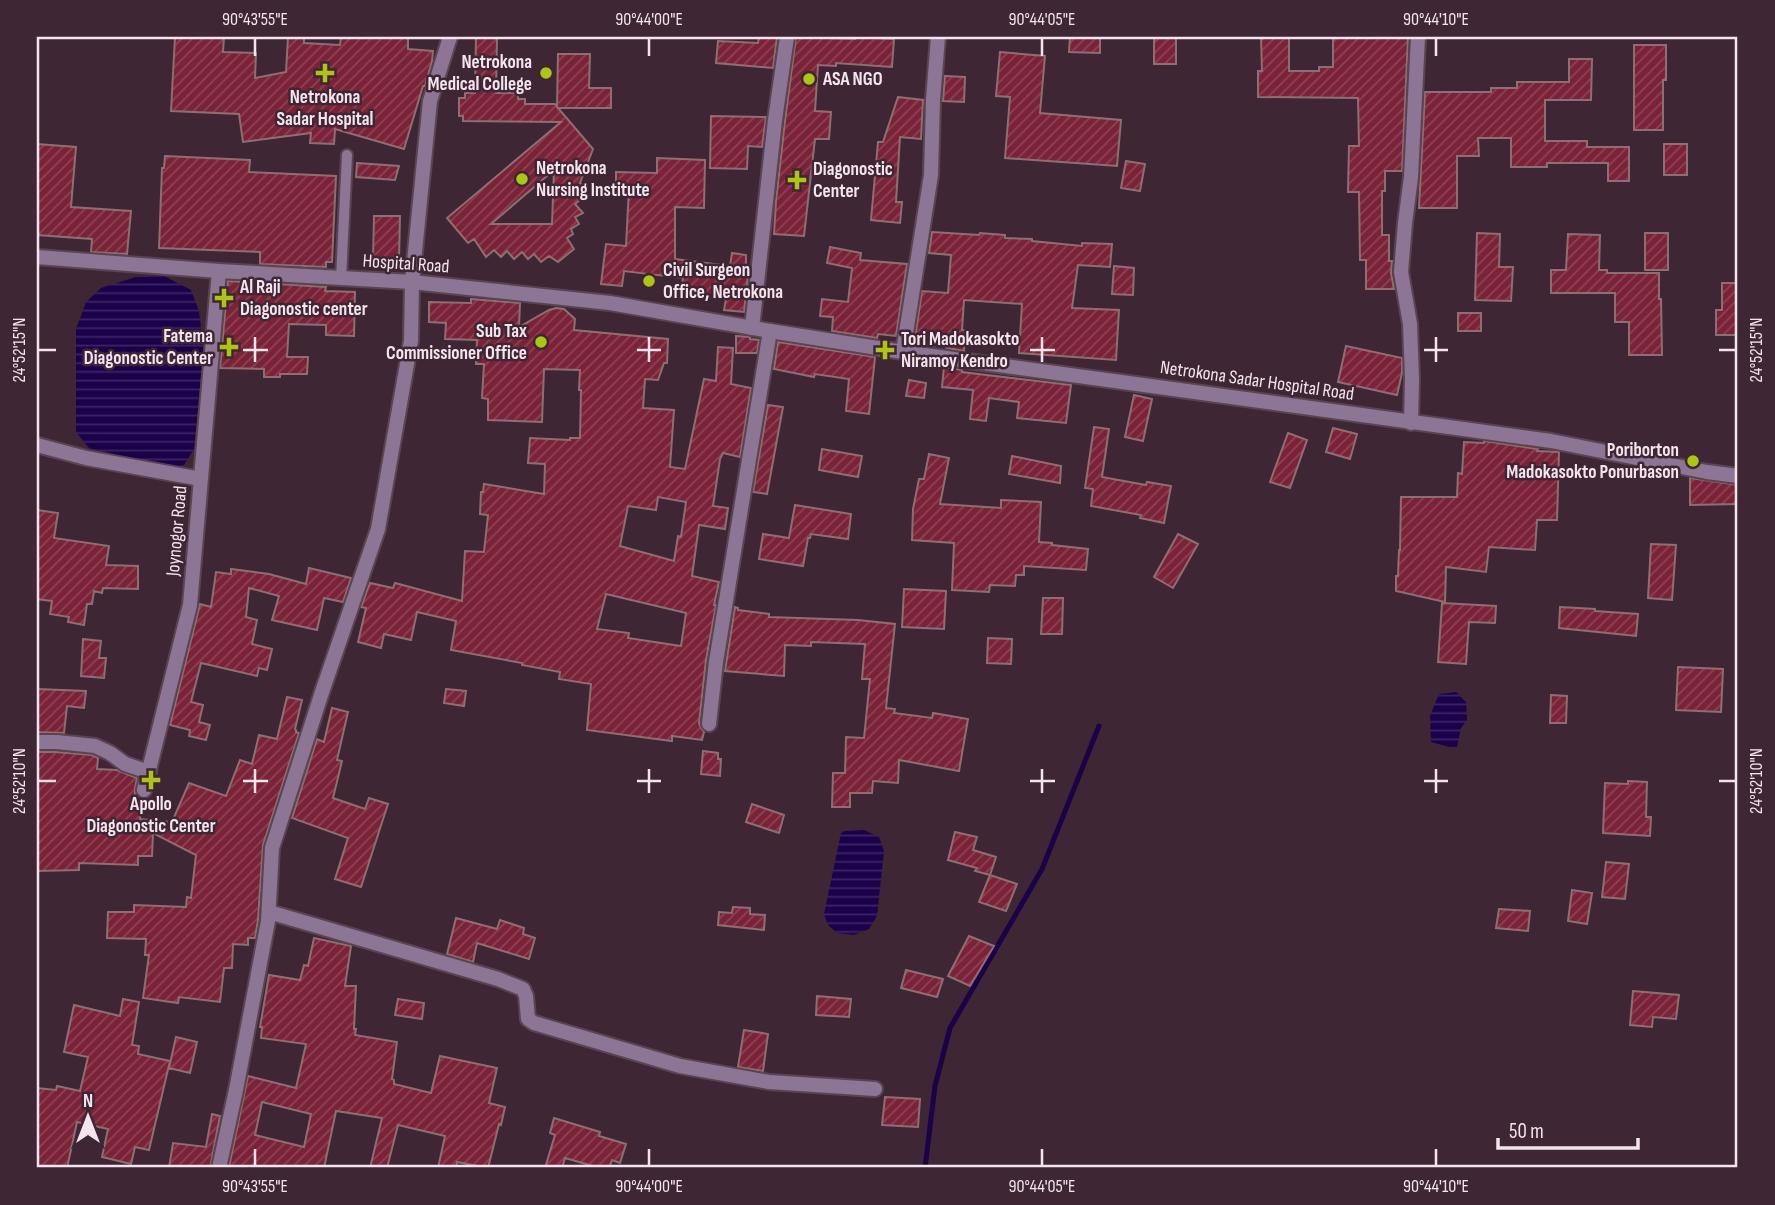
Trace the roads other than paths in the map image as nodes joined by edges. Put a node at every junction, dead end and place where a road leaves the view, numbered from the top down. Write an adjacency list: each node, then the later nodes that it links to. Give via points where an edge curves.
1 (450, 37): 9 (street, via 430,101)
2 (787, 37): 10 (street)
3 (938, 37): 12 (street, via 931,176)
4 (1418, 37): 13 (street, via 1412,177 1401,272 1410,324)
5 (347, 155): 8 (lane)
6 (37, 257): 7 (street, Hospital Road)
7 (219, 271): 8 (street, Hospital Road); 16 (street, Joynogor Road)
8 (341, 279): 9 (street, Hospital Road)
9 (412, 282): 10 (street, Hospital Road, via 610,303); 21 (street, via 411,341 378,529 272,848)
10 (752, 328): 11 (street, Hospital Road)
11 (770, 331): 12 (street, Netrokona Sadar Hospital Road); 17 (street)
12 (903, 352): 13 (street, Netrokona Sadar Hospital Road)
13 (1411, 423): 15 (street, Netrokona Sadar Hospital Road, via 1551,441)
14 (37, 445): 16 (street)
15 (1738, 476)
16 (201, 479): 19 (street, Joynogor Road, via 190,605)
17 (709, 724)
18 (37, 743): 19 (street, via 95,746)
19 (149, 772): 20 (street, Joynogor Road)
20 (144, 790)
21 (269, 912): 22 (street, via 498,979 523,989 528,1019 534,1023 680,1066 769,1082); 23 (street)
22 (875, 1089)
23 (219, 1168)

